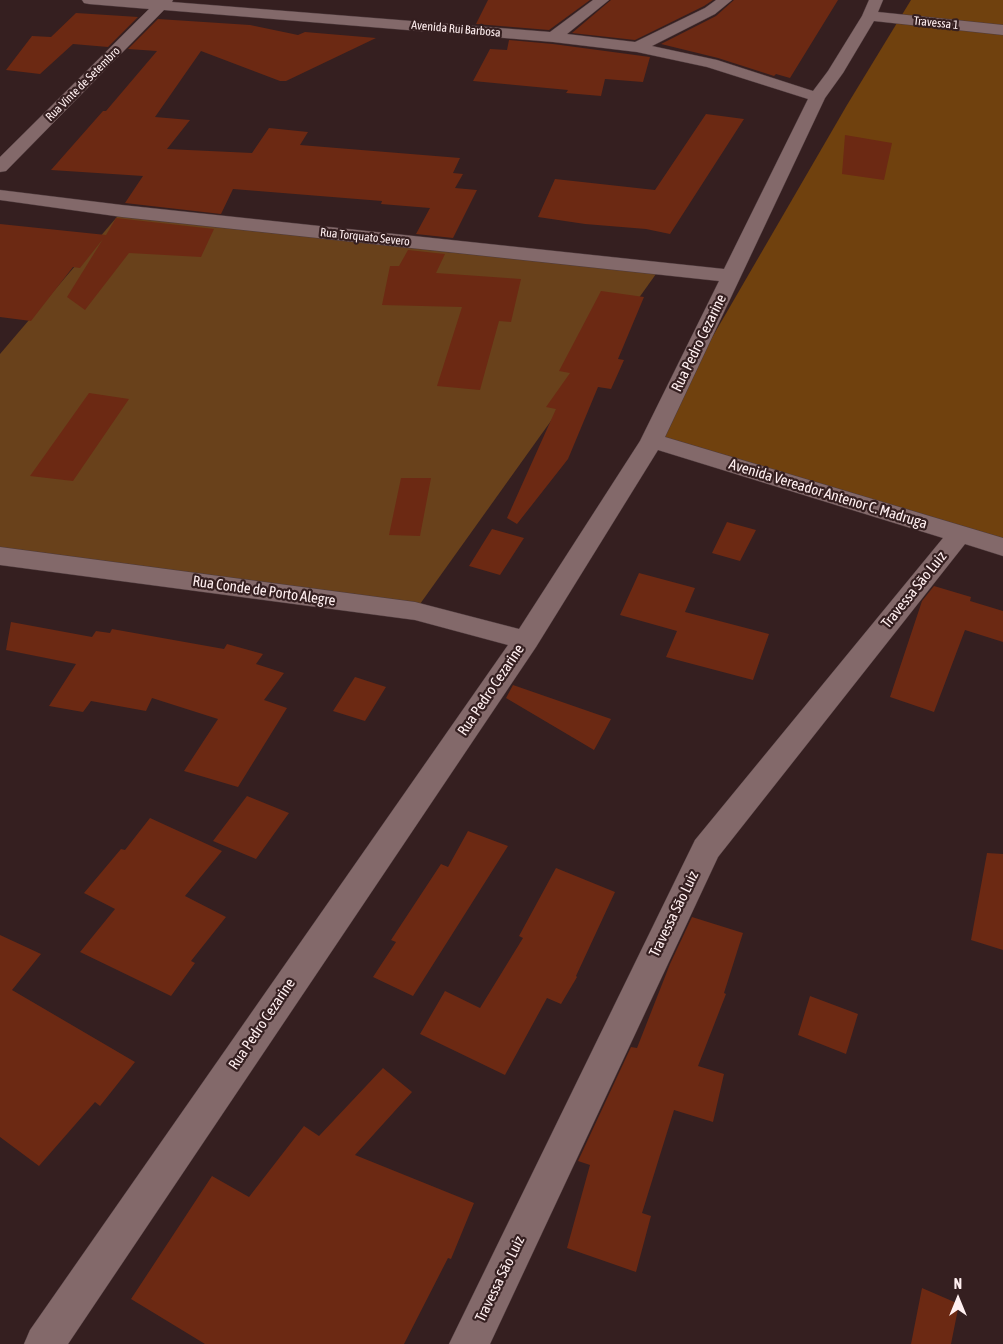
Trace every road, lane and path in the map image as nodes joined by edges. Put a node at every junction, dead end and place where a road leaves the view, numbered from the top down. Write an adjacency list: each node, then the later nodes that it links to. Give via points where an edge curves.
1 (89, 0): 4 (street, Avenida Rui Barbosa)
2 (602, 0): 9 (street)
3 (725, 0): 10 (street, via 710,11)
4 (163, 3): 7 (street, Avenida Rui Barbosa); 12 (street, Rua Vinte de Setembro)
5 (342, 6): 7 (street)
6 (873, 8): 8 (street, Travessa 1); 11 (street, Rua Pedro Cezarine, via 835,73)
7 (332, 19): 9 (street, Avenida Rui Barbosa)
8 (1003, 30)
9 (553, 37): 10 (street, Avenida Rui Barbosa)
10 (637, 47): 11 (street, Avenida Rui Barbosa, via 711,63)
11 (816, 97): 14 (street, Rua Pedro Cezarine)
12 (0, 167)
13 (0, 195): 14 (street, Rua Torquato Severo)
14 (731, 276): 15 (street, Rua Pedro Cezarine)
15 (652, 441): 16 (street, Avenida Vereador Antenor C. Madruga); 19 (street, Rua Pedro Cezarine)
16 (960, 534): 17 (street, Avenida Vereador Antenor C. Madruga); 21 (street, Travessa São Luiz, via 706,848)
17 (1003, 547)
18 (0, 556): 19 (street, Rua Conde de Porto Alegre, via 415,611)
19 (526, 640): 20 (street, Rua Pedro Cezarine)
20 (44, 1344)
21 (468, 1344)

